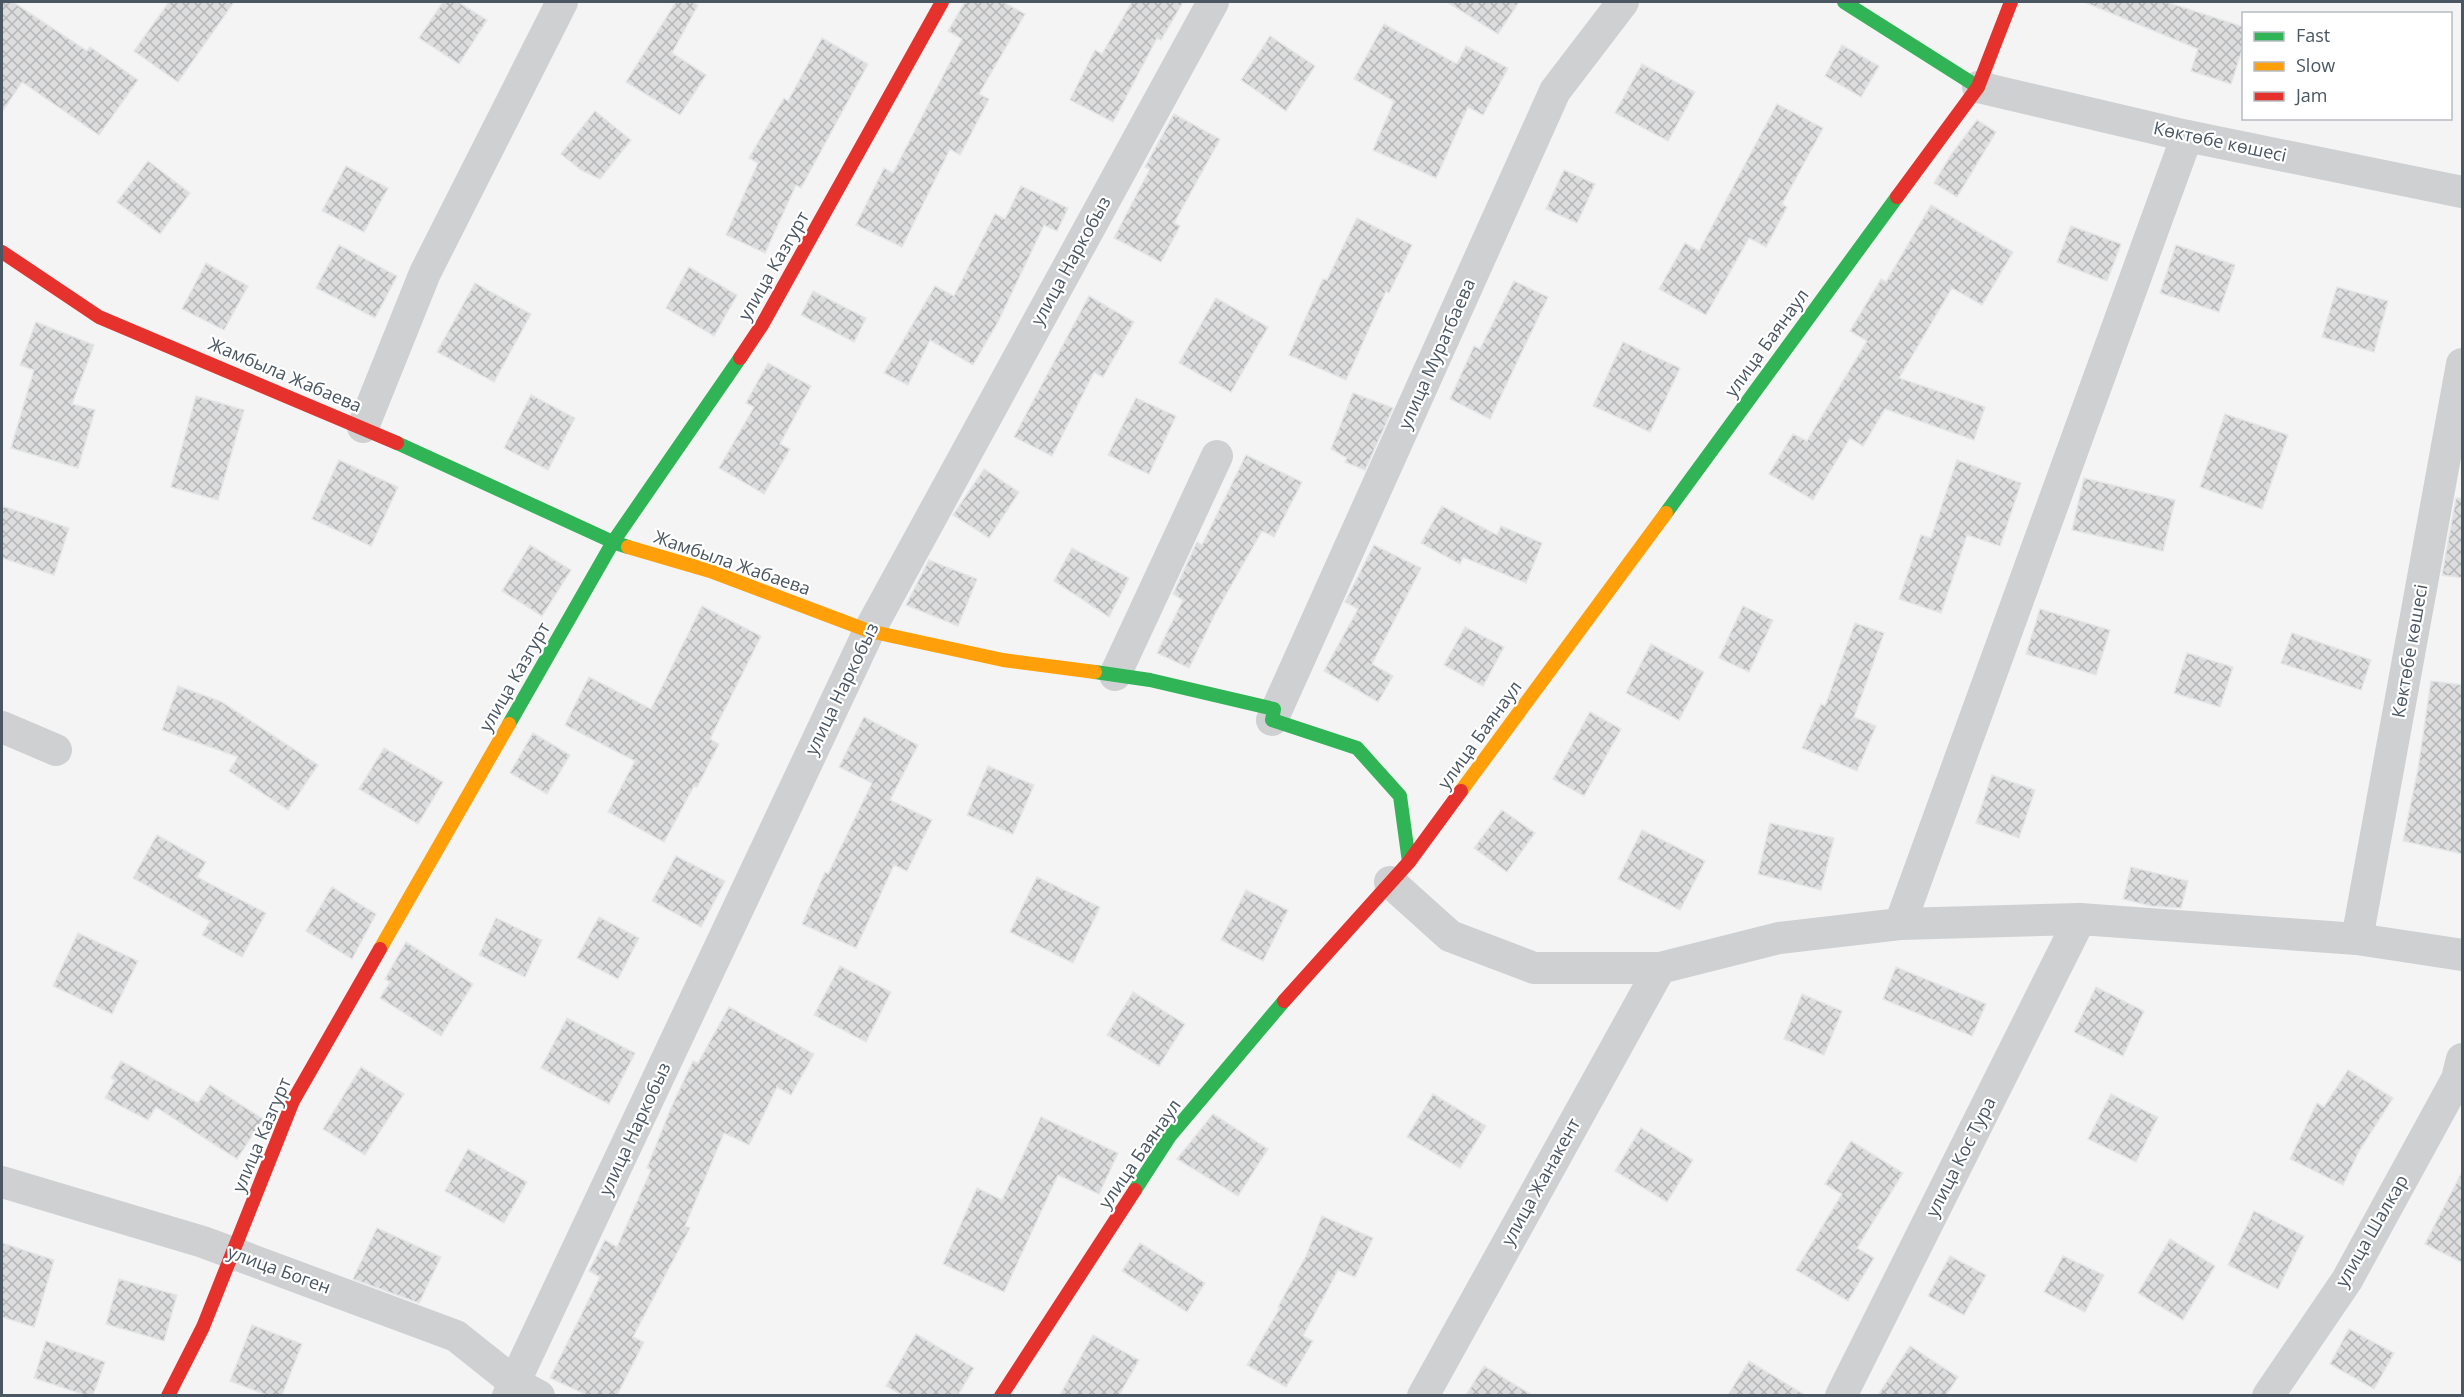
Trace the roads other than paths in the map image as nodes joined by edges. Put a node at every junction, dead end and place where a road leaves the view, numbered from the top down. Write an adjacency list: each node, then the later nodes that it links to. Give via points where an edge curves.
1 (562, 2): 12 (street, via 425,273)
2 (942, 2): 14 (street, улица Казгурт, via 762,325)
3 (1213, 2): 15 (street, улица Наркобыз)
4 (1623, 2): 17 (street, улица Муратбаева, via 1555,91)
5 (1844, 2): 7 (street)
6 (2011, 2): 7 (street, улица Баянаул)
7 (1978, 87): 8 (street, Көктөбе көшесі); 20 (street, улица Баянаул)
8 (2187, 136): 9 (street, Көктөбе көшесі); 22 (street)
9 (2463, 192)
10 (2, 252): 12 (street, Жамбыла Жабаева, via 99,317)
11 (2463, 364): 23 (street, Көктөбе көшесі)
12 (363, 427): 14 (street, Жамбыла Жабаева)
13 (1217, 456): 16 (street)
14 (613, 542): 15 (street, Жамбыла Жабаева, via 710,571); 28 (street, улица Казгурт, via 293,1101)
15 (869, 631): 16 (street, Жамбыла Жабаева, via 1004,660); 29 (street, улица Наркобыз)
16 (1115, 675): 17 (street, Жамбыла Жабаева, via 1275,709)
17 (1272, 720): 20 (street, Жамбыла Жабаева, via 1357,748 1400,796)
18 (2, 727): 19 (street)
19 (57, 750)
20 (1400, 872): 25 (street, via 1450,936 1534,968); 31 (street, улица Баянаул, via 1308,972 1170,1136)
21 (2080, 919): 22 (street); 23 (street); 33 (street, улица Кос Тура)
22 (1900, 924): 25 (street, via 1779,938)
23 (2357, 939): 24 (street)
24 (2463, 955)
25 (1660, 968): 32 (street, улица Жанакент)
26 (2463, 1059): 34 (street, улица Шалкар, via 2457,1079 2347,1280)
27 (2, 1182): 28 (street, улица Боген)
28 (233, 1252): 29 (street, улица Боген, via 456,1336); 30 (street, улица Казгурт, via 203,1327)
29 (521, 1391)
30 (168, 1395)
31 (1001, 1395)
32 (1423, 1395)
33 (1841, 1395)
34 (2268, 1395)

